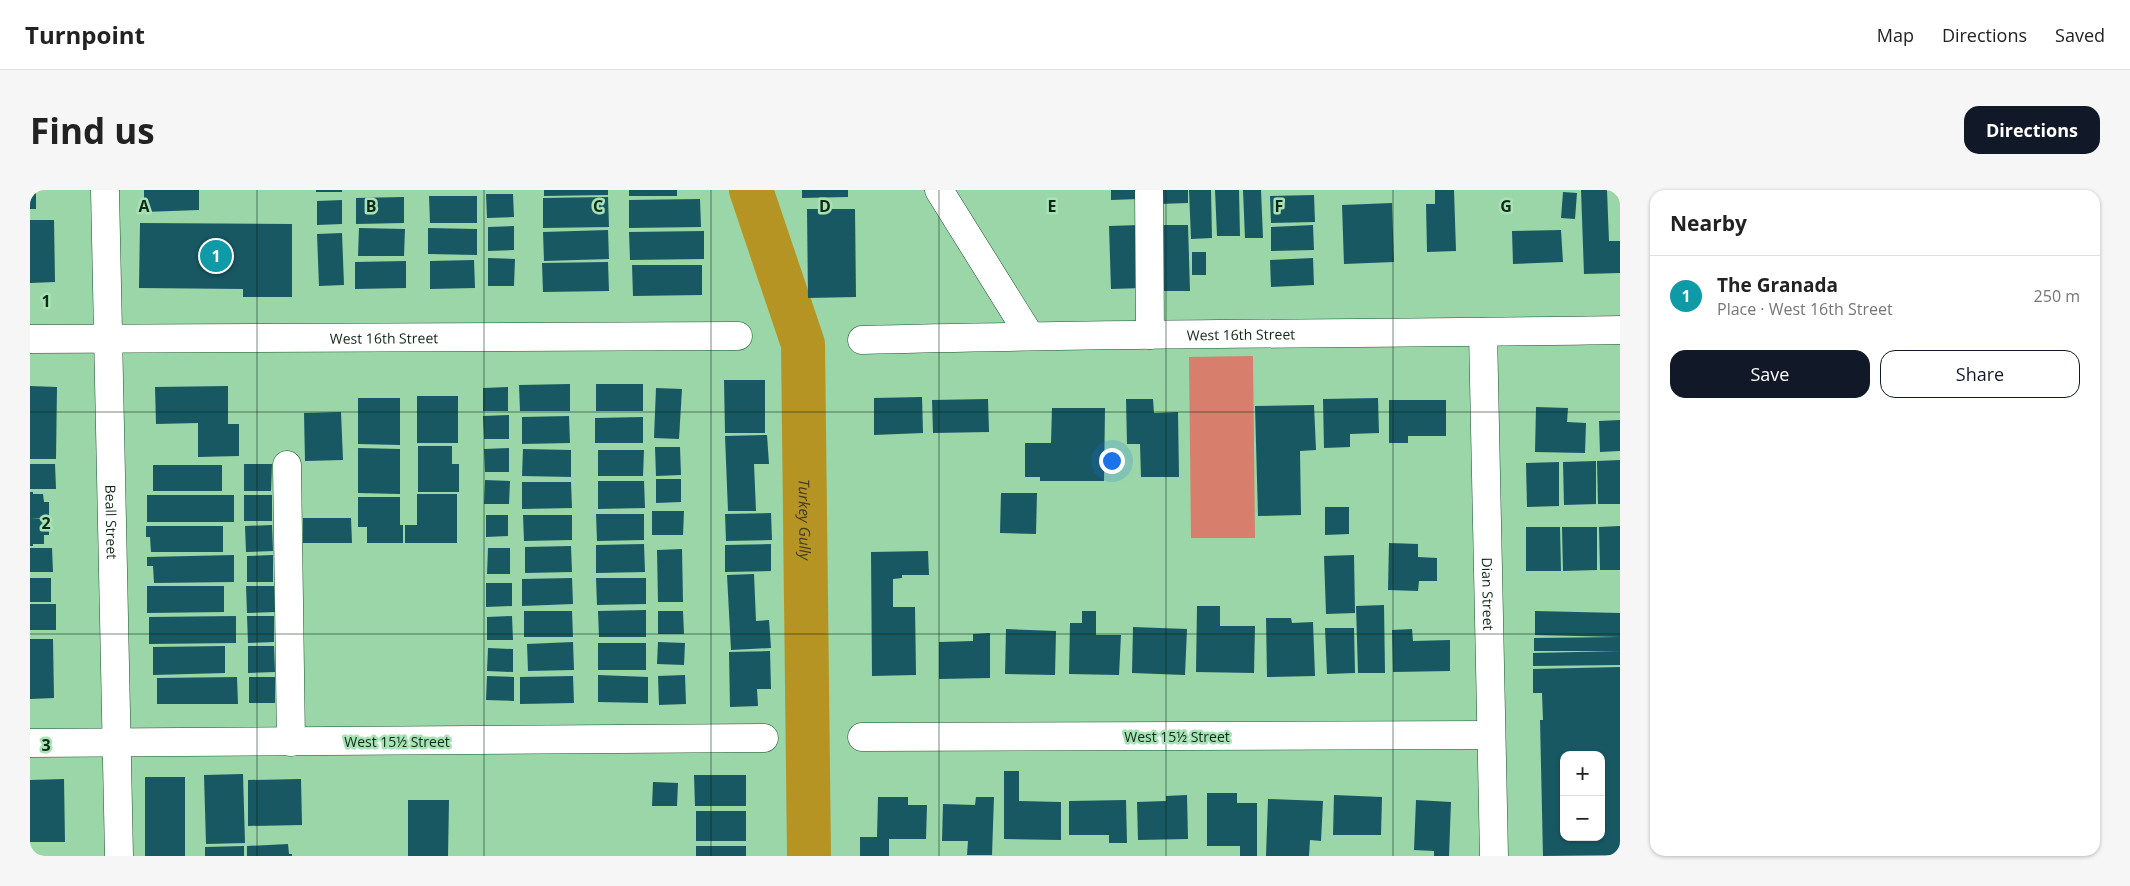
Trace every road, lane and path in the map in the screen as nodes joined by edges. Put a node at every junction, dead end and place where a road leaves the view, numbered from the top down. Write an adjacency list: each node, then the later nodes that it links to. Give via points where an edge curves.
1 (105, 190): 9 (street, Beall Street)
2 (939, 190): 8 (street)
3 (1148, 190): 6 (street)
4 (1620, 330): 5 (street, West 16th Street)
5 (1483, 332): 6 (street, West 16th Street); 13 (street, Dian Street)
6 (1150, 335): 8 (street, West 16th Street)
7 (738, 336): 9 (street, West 16th Street)
8 (1030, 336): 11 (street, West 16th Street)
9 (107, 338): 10 (street, West 16th Street); 18 (street, Beall Street)
10 (30, 339)
11 (862, 340)
12 (287, 465): 16 (street)
13 (1491, 735): 15 (street, West 15½ Street); 20 (street, Dian Street)
14 (764, 738): 16 (street, West 15½ Street)
15 (862, 738)
16 (291, 742): 18 (street, West 15½ Street)
17 (30, 743): 18 (street, West 15½ Street)
18 (117, 743): 19 (street, Beall Street)
19 (119, 856)
20 (1494, 856)

